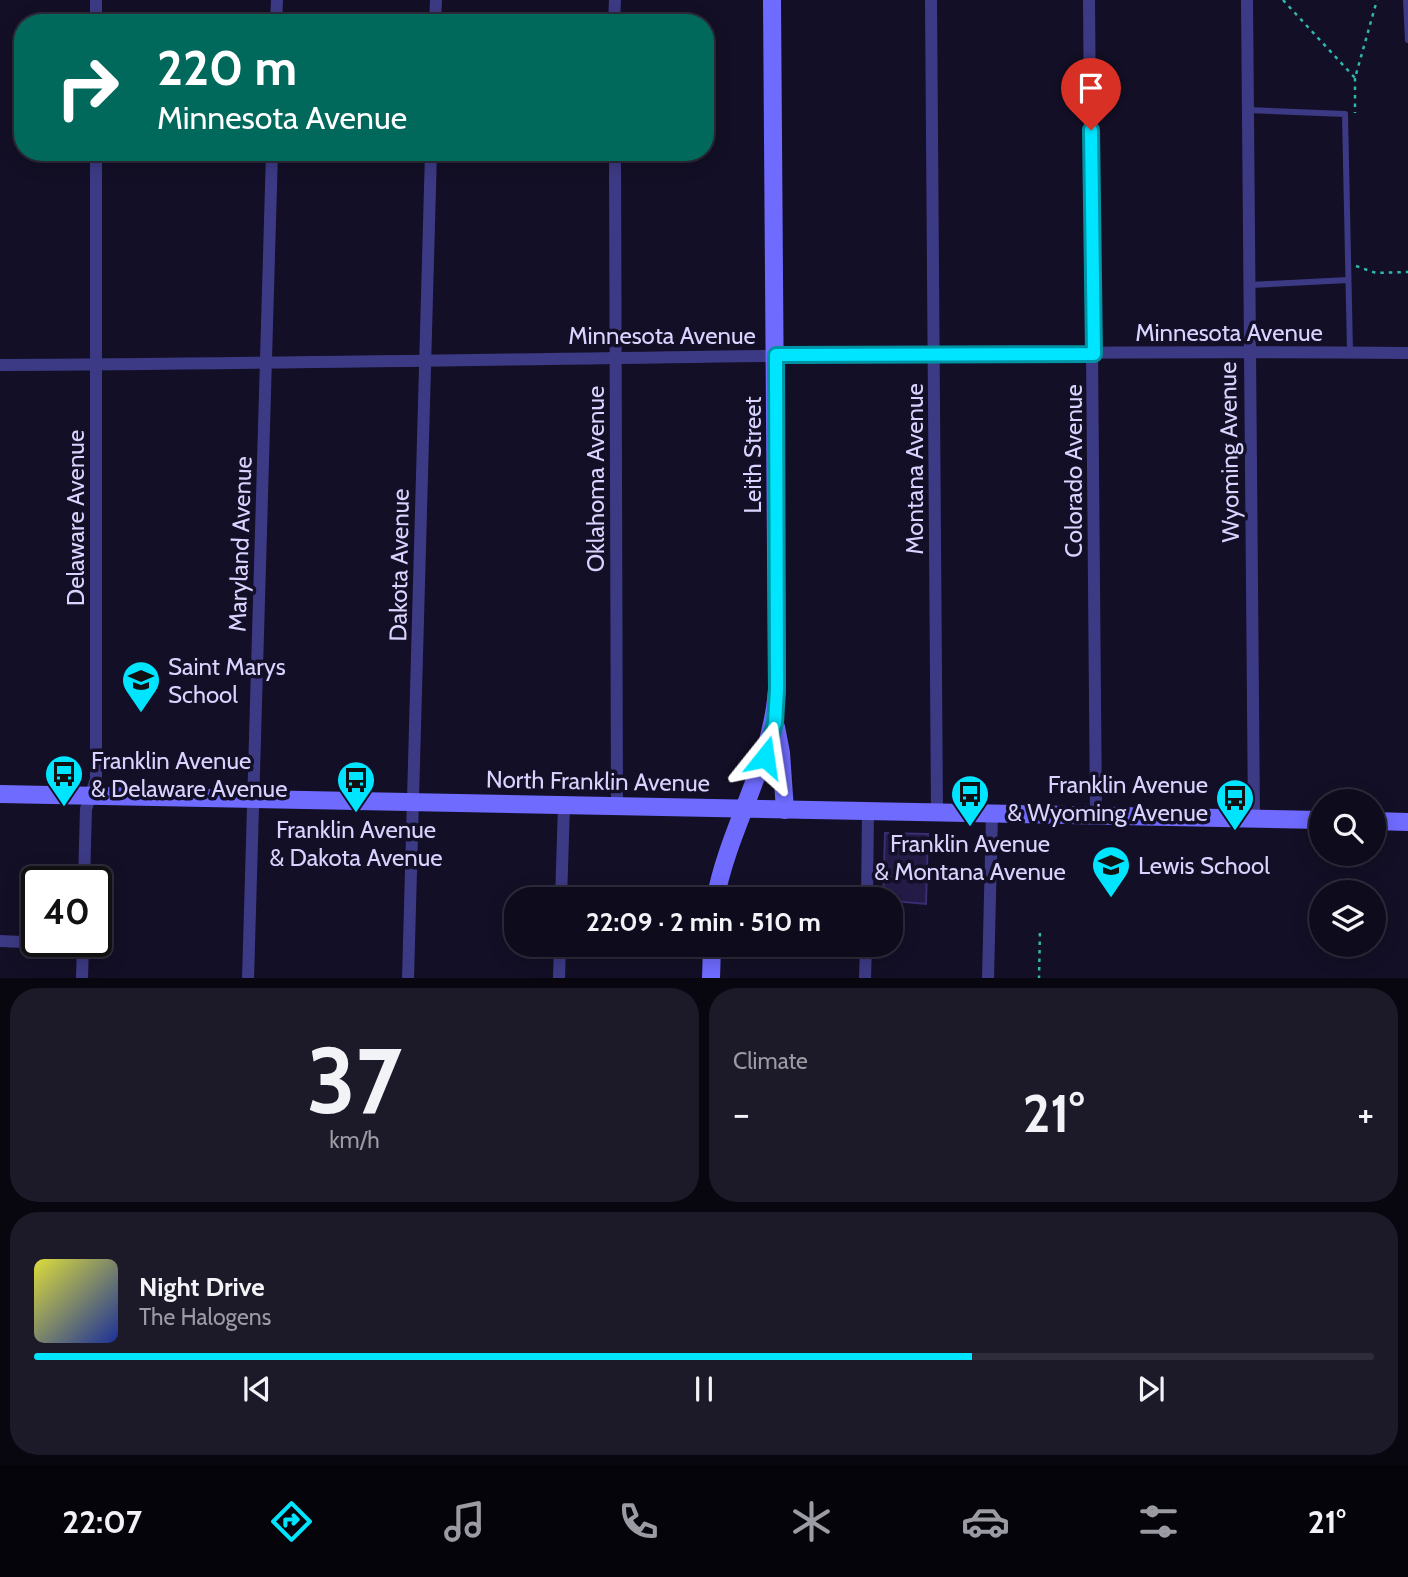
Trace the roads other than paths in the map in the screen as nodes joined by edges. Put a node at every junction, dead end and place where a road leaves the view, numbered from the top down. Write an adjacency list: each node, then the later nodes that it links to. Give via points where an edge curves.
1 (772, 0): 18 (street, Leith Street)
2 (931, 0): 19 (street, Montana Avenue)
3 (1089, 0): 17 (street, Colorado Avenue)
4 (1248, 0): 7 (street, Wyoming Avenue)
5 (1406, 0): 6 (lane)
6 (1408, 40)
7 (1248, 110): 12 (lane, via 1345,114); 13 (street, Wyoming Avenue)
8 (96, 161): 22 (street, Delaware Avenue)
9 (272, 161): 23 (street, Maryland Avenue)
10 (431, 161): 21 (street, Dakota Avenue)
11 (615, 161): 20 (street, Oklahoma Avenue)
12 (1348, 280): 13 (lane); 14 (lane)
13 (1250, 285): 15 (street, Wyoming Avenue)
14 (1350, 352): 15 (street, Minnesota Avenue); 16 (street, Minnesota Avenue)
15 (1249, 353): 17 (street, Minnesota Avenue); 38 (street, Wyoming Avenue)
16 (1408, 353)
17 (1094, 354): 19 (street, Minnesota Avenue); 37 (street, Colorado Avenue)
18 (776, 355): 19 (street, Minnesota Avenue); 20 (street, Minnesota Avenue); 25 (street, Leith Street)
19 (934, 355): 35 (street, Montana Avenue)
20 (616, 356): 21 (street, Minnesota Avenue); 31 (street, Oklahoma Avenue)
21 (426, 359): 23 (street, Minnesota Avenue); 29 (street, Dakota Avenue)
22 (96, 364): 23 (street, Minnesota Avenue); 24 (street, Minnesota Avenue); 27 (street, Delaware Avenue, via 96,779)
23 (266, 364): 28 (street, Maryland Avenue)
24 (0, 365)
25 (775, 723): 32 (street, Leith Street); 33 (street)
26 (0, 794): 27 (street, North Franklin Avenue)
27 (91, 795): 28 (street, North Franklin Avenue); 42 (street, Delaware Avenue, via 86,809)
28 (252, 799): 29 (street, North Franklin Avenue); 53 (street, Maryland Avenue)
29 (414, 801): 30 (street, North Franklin Avenue); 54 (street, Dakota Avenue)
30 (564, 805): 31 (street, North Franklin Avenue); 43 (street)
31 (617, 806): 32 (street, North Franklin Avenue)
32 (744, 808): 33 (street, North Franklin Avenue); 44 (street, Leith Street)
33 (785, 810): 34 (street, North Franklin Avenue)
34 (869, 811): 35 (street, North Franklin Avenue); 45 (street)
35 (937, 812): 36 (street, North Franklin Avenue)
36 (992, 813): 37 (street, North Franklin Avenue); 58 (street)
37 (1096, 816): 38 (street, North Franklin Avenue)
38 (1254, 819): 39 (street, North Franklin Avenue)
39 (1309, 820)
40 (1386, 821): 41 (street)
41 (1408, 822)
42 (84, 866)
43 (561, 887)
44 (718, 887)
45 (867, 887)
46 (0, 942): 47 (street)
47 (21, 943)
48 (83, 957): 52 (street)
49 (560, 957): 55 (street)
50 (712, 957): 56 (street)
51 (866, 957): 57 (street)
52 (82, 978)
53 (248, 978)
54 (408, 978)
55 (559, 978)
56 (711, 978)
57 (865, 978)
58 (988, 978)

